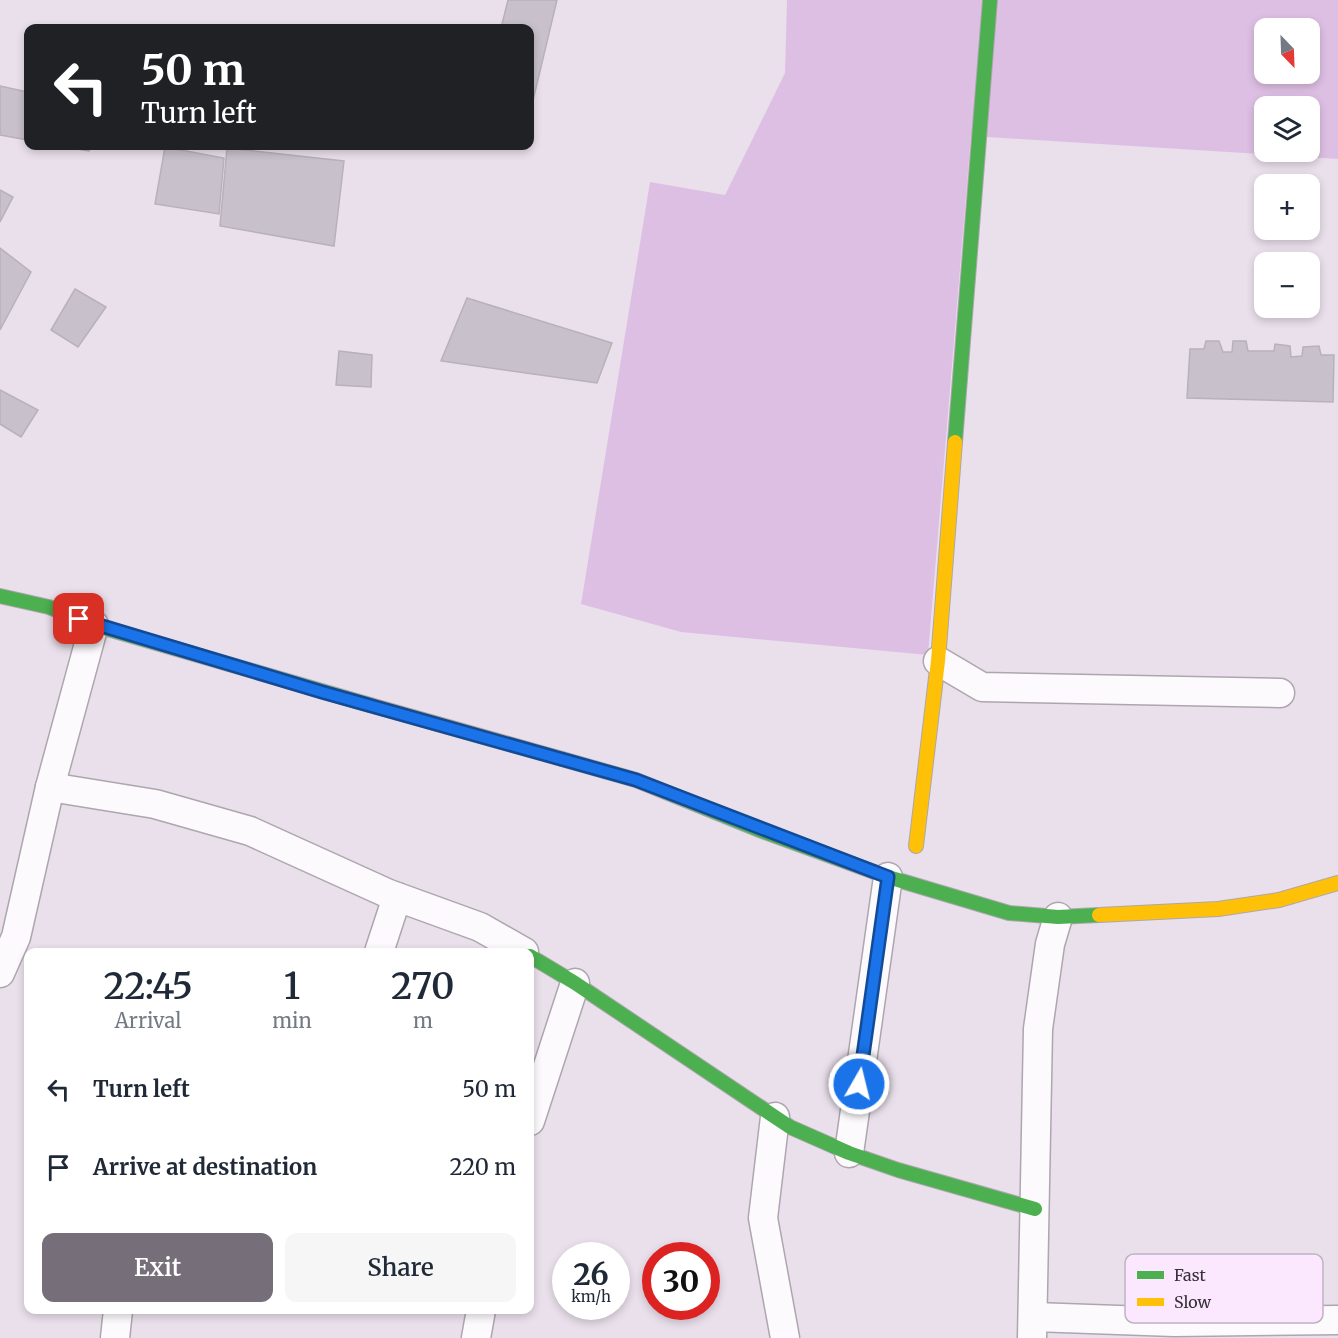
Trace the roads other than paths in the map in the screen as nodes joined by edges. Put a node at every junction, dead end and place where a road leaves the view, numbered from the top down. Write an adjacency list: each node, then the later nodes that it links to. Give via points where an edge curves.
1 (990, 0): 4 (street)
2 (0, 596): 3 (street, via 49,607)
3 (94, 625): 6 (street); 8 (street, via 636,780)
4 (938, 661): 5 (street, via 982,687); 7 (street)
5 (1280, 693)
6 (50, 787): 10 (street, via 155,804 250,831); 15 (street, via 16,937)
7 (916, 846)
8 (888, 877): 11 (street, via 1009,913); 19 (street)
9 (1338, 883): 11 (street, via 1279,900 1218,909)
10 (397, 897): 12 (street); 13 (street, via 480,927)
11 (1058, 917): 20 (street, via 1050,944 1038,1029)
12 (380, 948)
13 (517, 948)
14 (534, 958): 16 (street)
15 (0, 973)
16 (575, 983): 17 (street); 18 (street)
17 (534, 1109)
18 (775, 1117): 19 (street); 29 (street, via 763,1218)
19 (849, 1153): 20 (street)
20 (1035, 1209): 26 (street)
21 (118, 1314): 27 (street)
22 (479, 1314): 28 (street)
23 (1323, 1320): 24 (street)
24 (1338, 1320)
25 (1150, 1323): 26 (street)
26 (1033, 1328)
27 (115, 1338)
28 (476, 1338)
29 (785, 1338)

